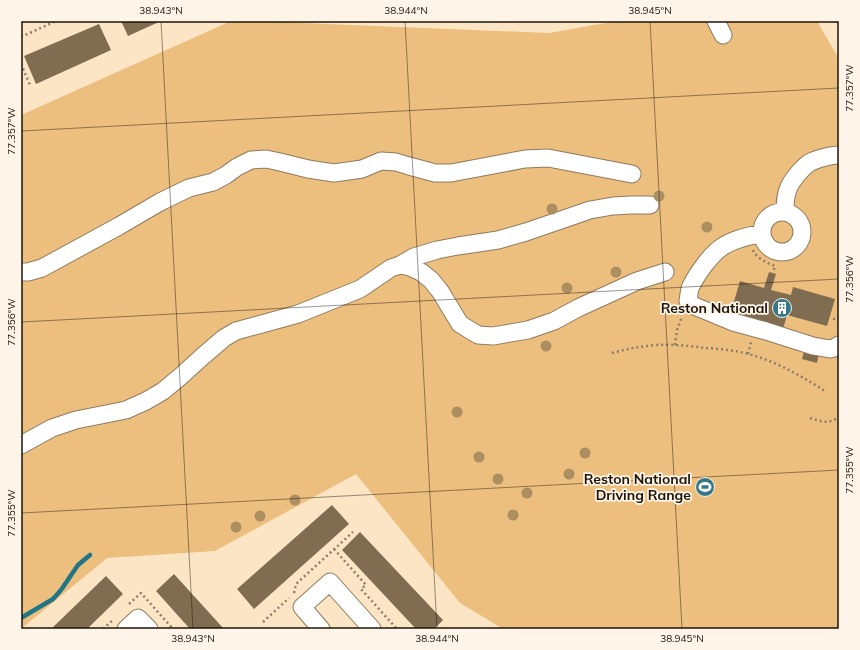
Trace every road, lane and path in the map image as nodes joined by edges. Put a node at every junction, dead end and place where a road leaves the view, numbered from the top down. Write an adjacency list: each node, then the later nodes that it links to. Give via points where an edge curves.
1 (56, 21): 4 (path)
2 (836, 21): 3 (path)
3 (839, 26)
4 (21, 38)
5 (21, 64): 6 (path)
6 (30, 85)
7 (839, 155): 10 (lane, via 810,163 800,172 788,188)
8 (632, 174): 13 (lane, via 548,158 525,159 451,173 435,173 396,162 381,161 362,169 334,173 308,170 266,159 251,160 213,182 189,188 160,202 42,268)
9 (650, 205): 12 (lane, via 613,206 590,210 498,240 414,256)
10 (785, 212): 11 (lane, via 768,217); 11 (lane, via 798,219 801,225 802,236 795,247 785,251 775,250)
11 (756, 234): 15 (path, via 754,253 775,266); 16 (lane, via 722,246 691,287)
12 (400, 266): 14 (lane, via 410,267 431,280 460,324 478,335 493,336 528,330 554,321 638,280); 25 (lane, via 390,268 360,289 298,314 236,331 224,338 163,391 146,401 126,410 76,420 52,428)
13 (21, 272)
14 (665, 272)
15 (773, 273)
16 (688, 301): 19 (path); 20 (lane, via 733,322 813,346 830,349)
17 (833, 319): 18 (path)
18 (839, 320)
19 (675, 345): 21 (path, via 647,346); 22 (path, via 748,354 787,369)
20 (839, 345)
21 (612, 353)
22 (825, 391)
23 (839, 417): 24 (path, via 825,422)
24 (810, 418)
25 (21, 445)
26 (353, 532): 27 (path)
27 (334, 549): 28 (path, via 296,584 294,593); 33 (path, via 366,585 361,589)
28 (263, 622)
29 (363, 626): 32 (lane, via 330,582 302,607)
30 (126, 629): 31 (lane, via 138,618)
31 (149, 629)
32 (321, 629)
33 (397, 629)

